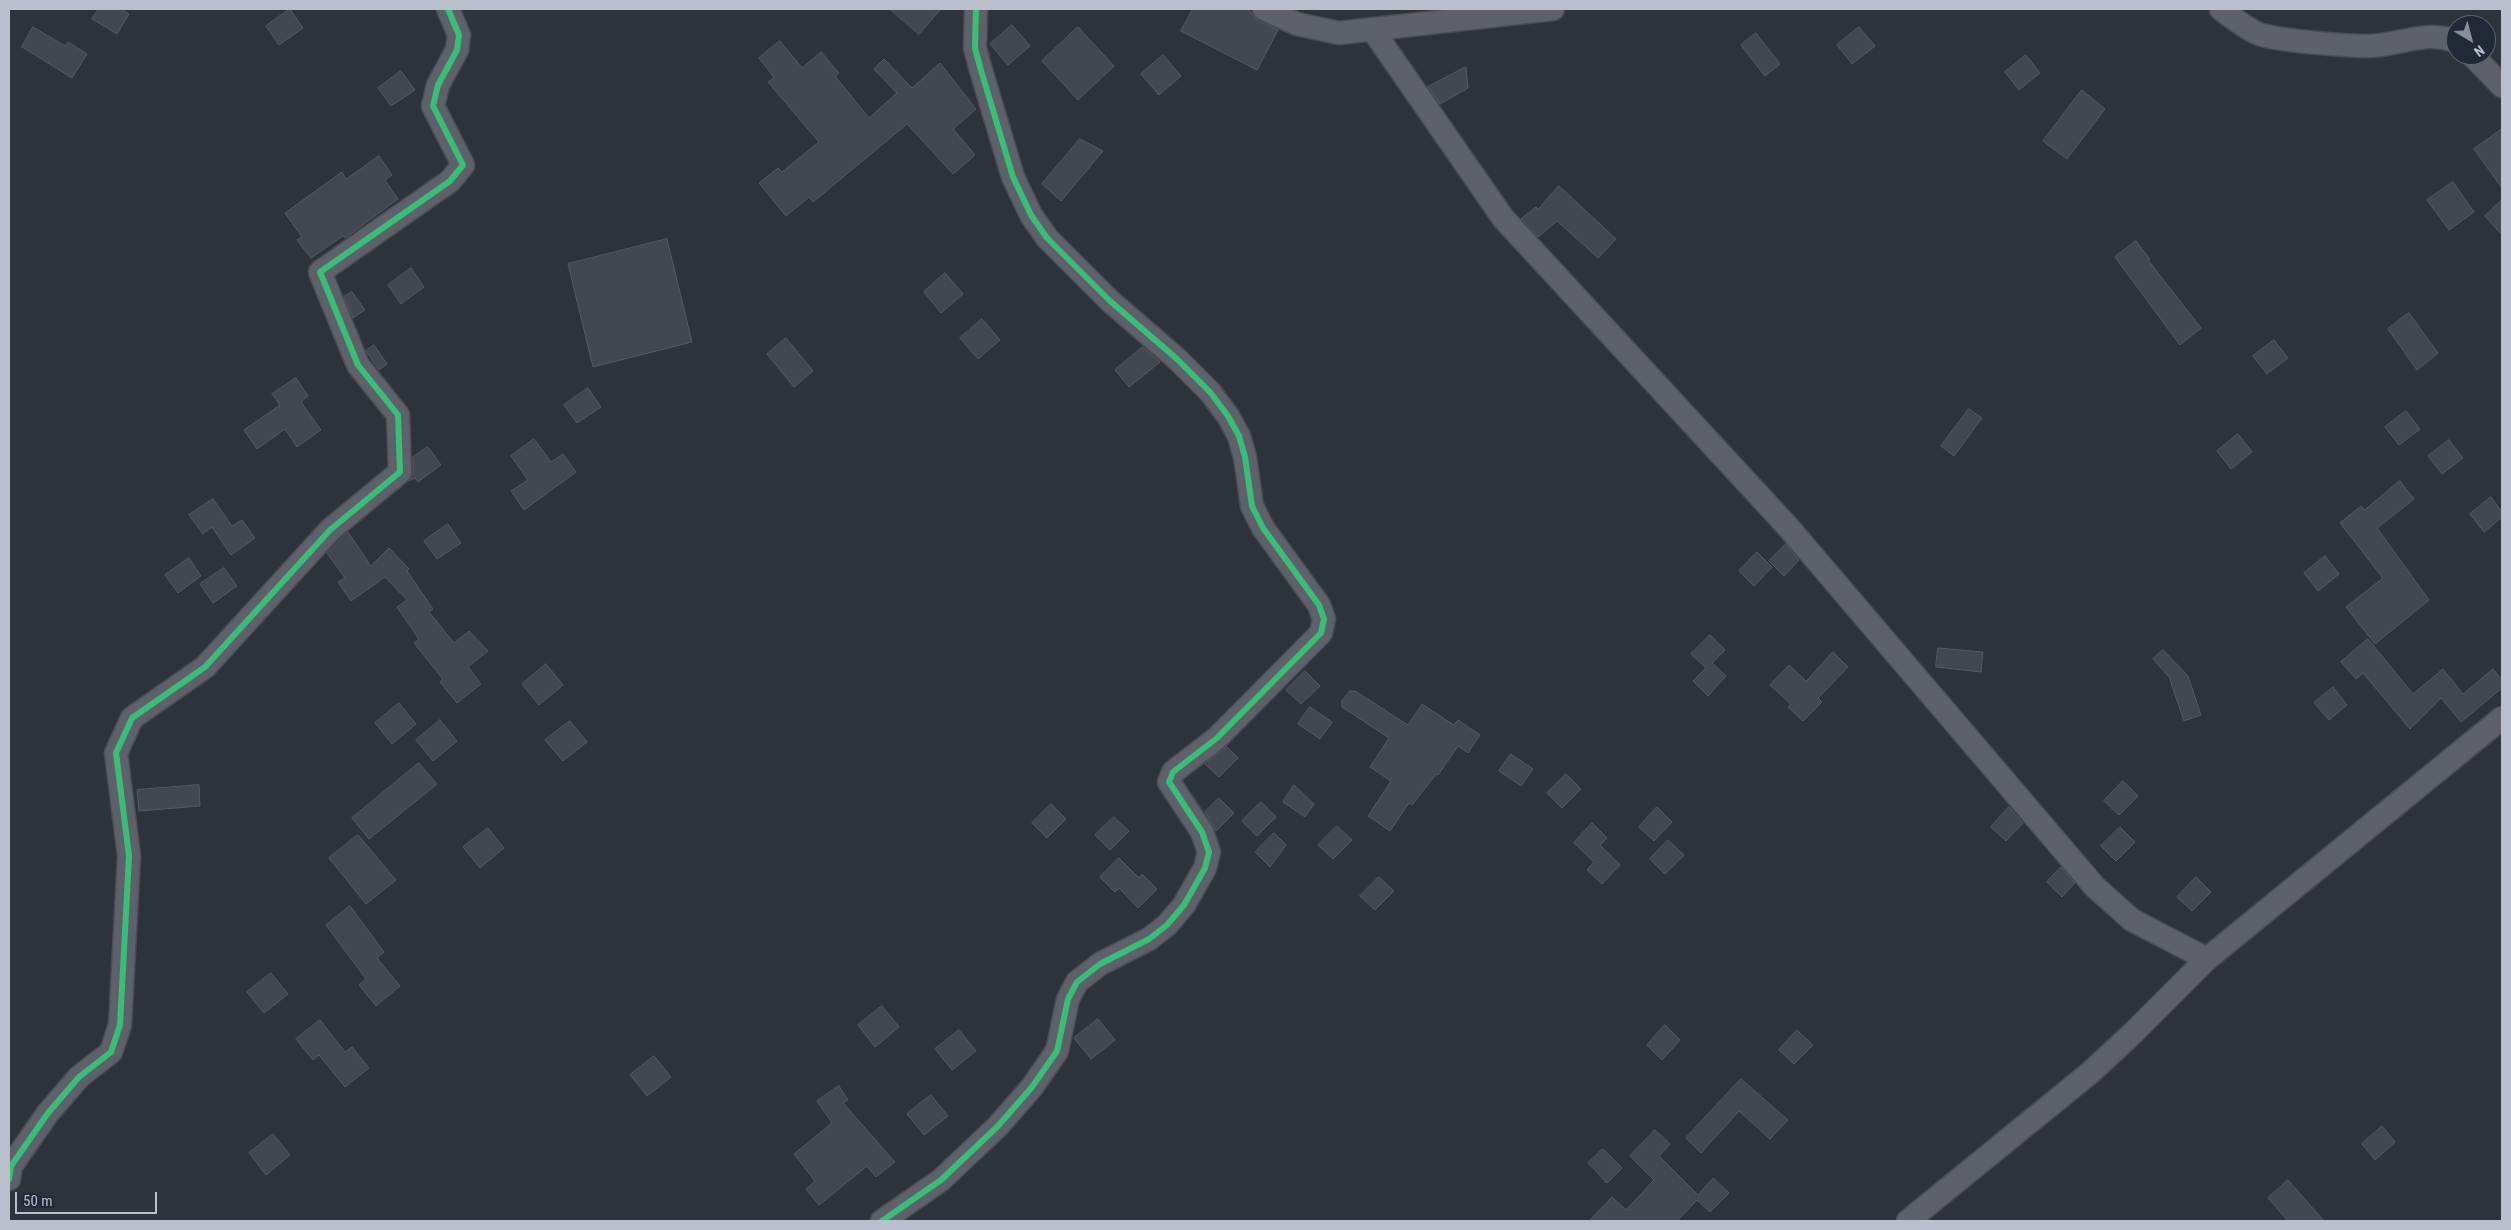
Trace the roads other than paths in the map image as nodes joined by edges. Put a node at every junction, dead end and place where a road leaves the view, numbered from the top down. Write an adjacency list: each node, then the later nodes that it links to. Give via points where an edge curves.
1 (448, 9): 12 (street, via 459,35 457,50 438,85 433,106 463,165 450,182 320,272 358,365 398,415 400,472 330,530 205,667 132,718 116,753 129,856 120,1025 111,1052 79,1077 48,1113 11,1166)
2 (976, 9): 13 (street, via 976,48 980,67 1013,177 1031,215 1047,238 1110,301 1177,358 1228,416 1239,436 1245,457 1252,506 1264,528 1320,605 1324,619 1321,633 1217,738 1173,772 1169,782 1202,832 1209,852 1205,868 1184,905 1167,925 1149,939 1100,964 1077,982 1068,999 1057,1051 1032,1087 998,1126 941,1180)
3 (1264, 9): 6 (street, via 1318,30)
4 (1553, 9): 6 (street)
5 (2220, 9): 7 (street, via 2261,34 2294,40 2370,46 2422,36)
6 (1372, 29): 11 (street, via 1503,218 1789,528 2095,886 2132,920)
7 (2446, 38)
8 (2482, 65): 9 (street)
9 (2502, 86)
10 (2502, 718): 11 (street)
11 (2207, 959): 14 (street, via 2091,1072)
12 (9, 1179)
13 (882, 1221)
14 (1908, 1221)

